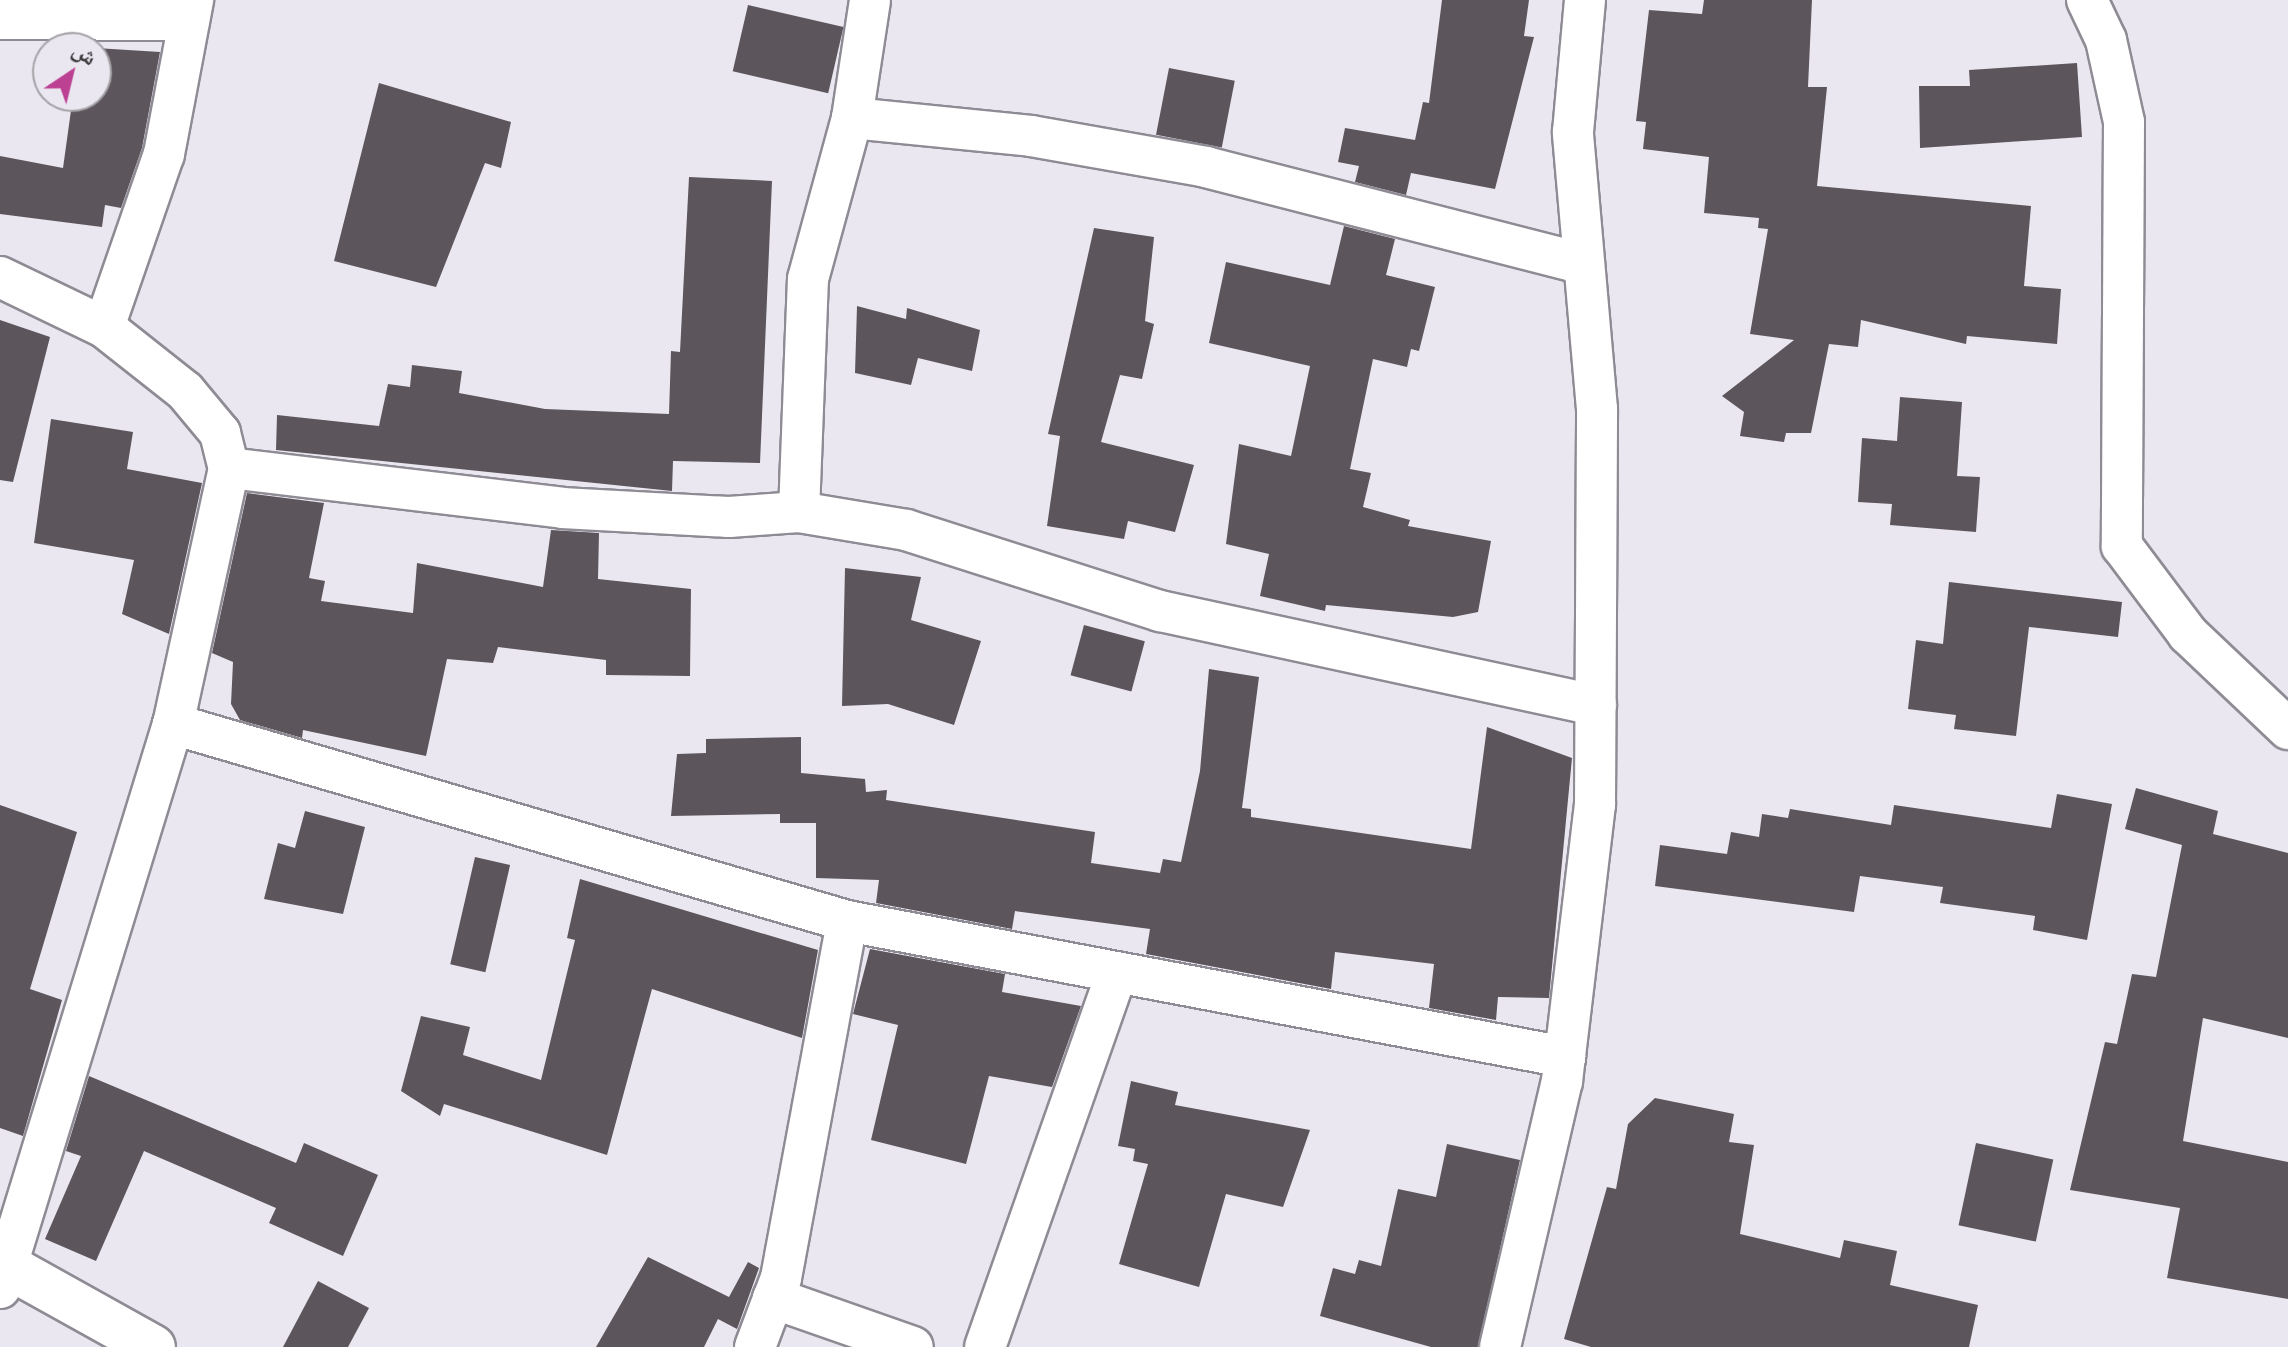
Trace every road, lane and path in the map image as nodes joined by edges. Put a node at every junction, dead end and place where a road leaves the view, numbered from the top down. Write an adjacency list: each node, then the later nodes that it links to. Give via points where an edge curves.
1 (870, 0): 6 (street)
2 (1585, 0): 7 (street, via 1573,132)
3 (2087, 0): 14 (street, via 2106,40 2124,122 2122,546 2188,634)
4 (191, 10): 5 (street); 9 (street, via 164,154)
5 (0, 19)
6 (852, 118): 7 (street, via 1031,136 1206,167); 11 (street, via 808,279)
7 (1584, 264): 12 (street, via 1597,409)
8 (0, 277): 9 (street)
9 (104, 327): 10 (street, via 206,413)
10 (229, 468): 11 (street, via 562,508 729,517); 13 (street)
11 (799, 512): 12 (street, via 906,530 1160,611)
12 (1596, 705): 17 (street, via 1595,805)
13 (173, 724): 15 (street); 18 (street)
14 (2288, 729)
15 (847, 921): 16 (street); 19 (street)
16 (1116, 976): 17 (street); 23 (street)
17 (1565, 1057): 24 (street)
18 (4, 1272): 20 (street)
19 (773, 1298): 21 (street); 22 (street)
20 (153, 1347)
21 (755, 1347)
22 (913, 1347)
23 (985, 1347)
24 (1500, 1347)

